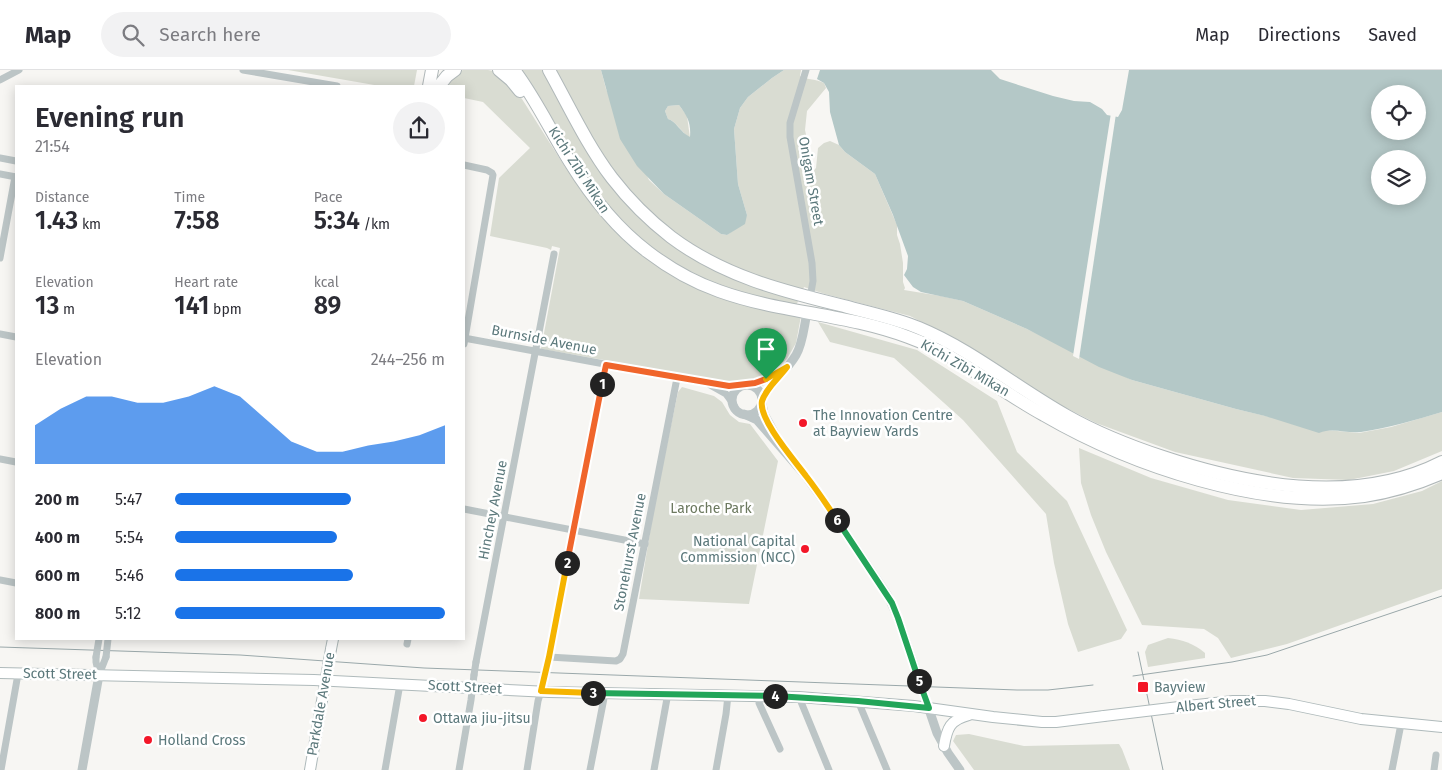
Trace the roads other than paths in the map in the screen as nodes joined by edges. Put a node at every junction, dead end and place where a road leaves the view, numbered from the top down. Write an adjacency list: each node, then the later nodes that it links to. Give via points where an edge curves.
1 (19, 70): 12 (street)
2 (243, 70): 13 (street)
3 (427, 70): 14 (highway)
4 (432, 70): 15 (highway)
5 (438, 70): 16 (highway)
6 (455, 70): 17 (highway)
7 (499, 70): 21 (highway, via 518,88)
8 (514, 70): 21 (highway, Kichi Zībī Mīkan)
9 (549, 70): 18 (highway, Kichi Zībī Mīkan)
10 (556, 70): 18 (highway)
11 (805, 72): 27 (street, Onigam Street, via 790,123 790,137 813,269)
12 (0, 80)
13 (331, 85)
14 (429, 85)
15 (429, 85)
16 (435, 85)
17 (440, 85)
18 (588, 142): 27 (highway, Kichi Zībī Mīkan, via 633,202 687,248 734,274)
19 (0, 158): 20 (street)
20 (15, 161)
21 (571, 164): 28 (highway, Kichi Zībī Mīkan, via 612,220 670,267 725,294)
22 (465, 165): 30 (street, via 488,170 493,178)
23 (0, 174): 24 (street)
24 (15, 177): 26 (street)
25 (554, 254): 33 (street, Hinchey Avenue)
26 (0, 258)
27 (810, 298): 28 (highway); 41 (highway, Kichi Zībī Mīkan, via 920,328 955,346)
28 (807, 313): 35 (street, via 799,348); 41 (highway, Kichi Zībī Mīkan, via 885,329 924,343)
29 (0, 334): 31 (street)
30 (465, 334)
31 (15, 337)
32 (465, 340): 33 (street, Burnside Avenue)
33 (536, 352): 34 (street, Burnside Avenue); 49 (street, Hinchey Avenue)
34 (606, 365): 36 (street, Burnside Avenue); 50 (street)
35 (787, 367): 38 (street, via 762,381); 39 (street, via 770,386)
36 (677, 378): 37 (street, Burnside Avenue); 51 (street, Stonehurst Avenue)
37 (707, 383): 38 (street, Burnside Avenue, via 733,387); 40 (street, Burnside Avenue, via 726,394)
38 (745, 385): 39 (street, via 758,390); 40 (street, via 736,390)
39 (762, 402): 42 (street, via 753,414); 44 (street, via 766,419)
40 (734, 405): 42 (street)
41 (1046, 410): 43 (highway, Kichi Zībī Mīkan)
42 (744, 414): 44 (street, via 757,420)
43 (1089, 433): 47 (highway, Kichi Zībī Mīkan, via 1225,475 1296,486 1370,484); 47 (highway, Kichi Zībī Mīkan, via 1138,460 1218,485 1265,494 1312,498 1379,494 1414,485)
44 (784, 449): 71 (street, via 830,508 888,596)
45 (0, 459): 46 (street)
46 (15, 462)
47 (1439, 467)
48 (465, 509): 49 (street)
49 (504, 517): 50 (street); 63 (street, Hinchey Avenue, bridge)
50 (574, 530): 51 (street); 57 (street)
51 (644, 544): 57 (street, Stonehurst Avenue, via 622,657 616,661)
52 (0, 580): 53 (street)
53 (15, 583)
54 (99, 640): 60 (street, bridge, via 96,662)
55 (108, 640): 60 (street, bridge)
56 (332, 644): 61 (main road, Parkdale Avenue, bridge)
57 (549, 657): 64 (street, bridge)
58 (0, 673): 59 (main road, Scott Street)
59 (18, 674): 60 (main road, Scott Street); 78 (street)
60 (99, 675): 61 (main road, Scott Street); 79 (street)
61 (326, 681): 62 (main road, Scott Street); 80 (main road, Parkdale Avenue)
62 (400, 684): 63 (main road, Scott Street); 81 (street)
63 (472, 688): 64 (main road, Scott Street); 82 (street, Hinchey Avenue)
64 (541, 691): 65 (main road, Scott Street); 83 (street)
65 (604, 692): 66 (main road, Scott Street); 84 (street)
66 (668, 693): 67 (main road, Scott Street); 85 (street)
67 (728, 695): 68 (main road, Scott Street); 86 (street)
68 (760, 696): 69 (main road, Scott Street); 76 (street, via 759,703)
69 (799, 697): 70 (main road, Scott Street); 87 (street)
70 (858, 701): 71 (main road, Scott Street); 88 (street)
71 (929, 708): 72 (main road, Albert Street); 75 (street)
72 (976, 714): 73 (main road, Albert Street, bridge, via 1056,722 1233,701 1265,701); 75 (main road, via 953,722 946,733)
73 (1401, 724): 74 (main road, Albert Street); 90 (street)
74 (1442, 727)
75 (944, 746): 89 (street)
76 (780, 749)
77 (1436, 755): 91 (street)
78 (1, 770)
79 (82, 770)
80 (310, 770)
81 (385, 770)
82 (459, 770)
83 (527, 770)
84 (590, 770)
85 (654, 770)
86 (716, 770)
87 (829, 770)
88 (888, 770)
89 (960, 770)
90 (1392, 770)
91 (1434, 770)

